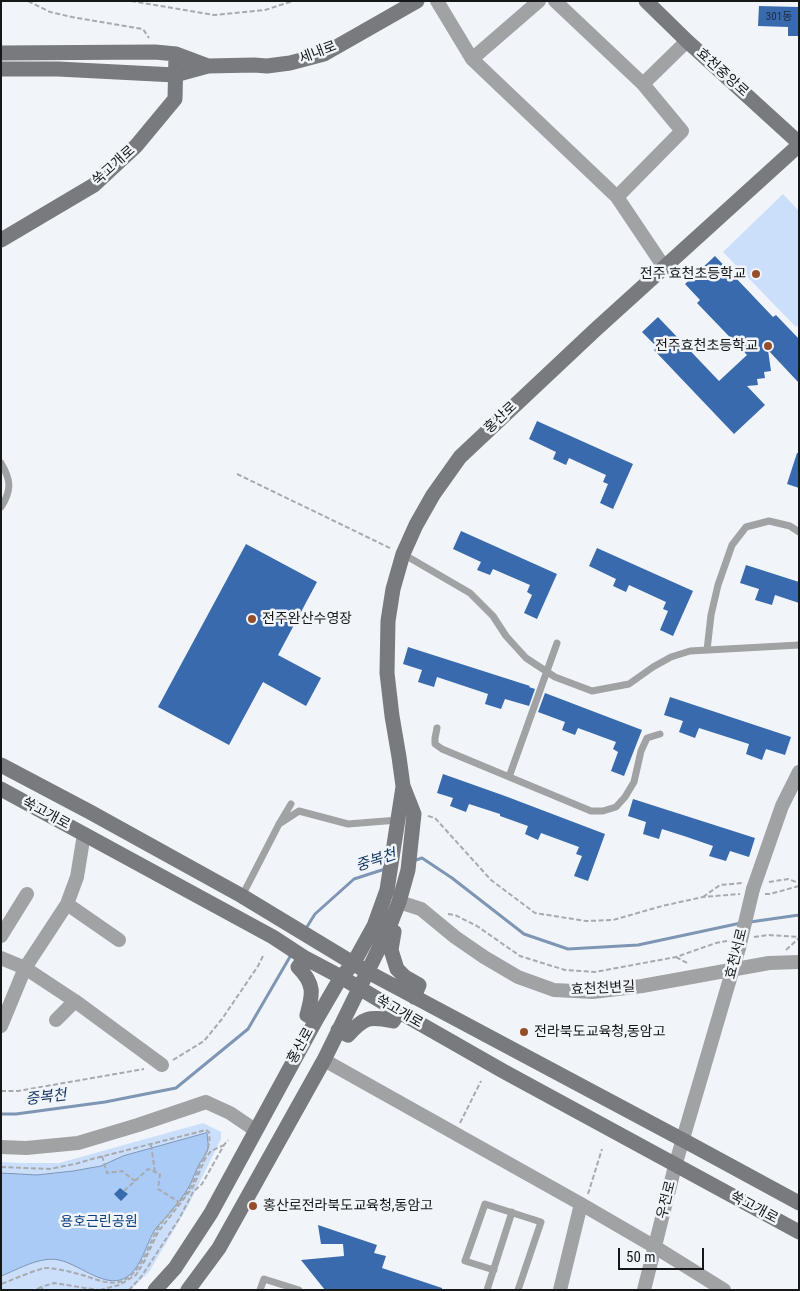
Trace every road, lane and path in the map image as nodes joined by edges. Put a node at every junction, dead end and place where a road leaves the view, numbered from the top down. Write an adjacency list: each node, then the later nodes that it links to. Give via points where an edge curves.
1 (28, 1): 10 (path, via 64,16 143,29)
2 (130, 1): 3 (path, via 214,14 265,10)
3 (293, 1)
4 (417, 1): 14 (street, 세내로, via 324,54 267,66)
5 (437, 1): 13 (street)
6 (539, 1): 13 (street)
7 (555, 1): 17 (street)
8 (646, 1): 9 (street, 효천중앙로)
9 (688, 41): 17 (street); 18 (street, 효천중앙로)
10 (155, 52): 11 (street, 세내로); 12 (street, 세내로)
11 (1, 53)
12 (176, 54): 14 (street, 세내로); 16 (street, 쑥고개로)
13 (472, 59): 19 (street)
14 (208, 66): 16 (street, 세내로)
15 (1, 69): 16 (street, 세내로)
16 (175, 75): 20 (street, 쑥고개로, via 175,99 136,146 94,185)
17 (643, 84): 19 (street, via 682,131)
18 (799, 144): 21 (street, 홍산로)
19 (617, 197): 21 (street)
20 (1, 240)
21 (664, 267): 26 (street, 홍산로, via 460,457 433,495)
22 (1, 463): 24 (lane, via 10,488)
23 (237, 474): 26 (path)
24 (1, 507)
25 (799, 532): 29 (lane, via 790,526 769,521 746,527 732,545 718,585)
26 (403, 554): 30 (lane, via 470,593 526,658); 36 (street, 홍산로, via 388,621 387,673)
27 (557, 643): 30 (lane)
28 (799, 645): 29 (lane)
29 (707, 650): 30 (lane, via 671,657 629,684 592,691)
30 (546, 671): 35 (lane)
31 (437, 728): 35 (lane, via 435,744 442,750)
32 (660, 734): 35 (lane, via 647,738 634,782 625,797 616,807 603,811 591,811)
33 (1, 764): 45 (street, 쑥고개로)
34 (799, 772): 54 (street, 효천서로, bridge, via 782,806)
35 (509, 777)
36 (403, 786): 39 (street, 홍산로); 40 (street, 홍산로)
37 (1, 789): 42 (street, 쑥고개로)
38 (291, 804): 41 (lane)
39 (414, 814): 44 (street, 홍산로, via 408,870); 46 (path, via 436,818 491,880 535,913 586,921 613,920)
40 (398, 820): 41 (lane, via 348,824 299,811); 44 (street, 홍산로)
41 (279, 824): 45 (lane)
42 (84, 834): 47 (street, via 77,877); 57 (street, 쑥고개로, via 273,937)
43 (28, 894): 50 (street)
44 (396, 894): 49 (street, 홍산로); 59 (street, 홍산로, via 377,920); 60 (street, 효천천변길, via 518,977 554,990 593,992)
45 (242, 896): 59 (street, 쑥고개로)
46 (703, 897)
47 (67, 904): 53 (street); 58 (street)
48 (446, 913): 54 (path, via 477,926 520,956 565,970 595,972 676,957 716,943)
49 (388, 930): 59 (street, 홍산로); 63 (street, via 394,932 391,950 397,969 405,978 419,985)
50 (1, 936)
51 (799, 937): 52 (path, via 768,935)
52 (750, 938)
53 (118, 940)
54 (736, 944): 60 (street, 효천서로)
55 (1, 958): 58 (street)
56 (799, 962): 60 (street, 효천천변길)
57 (307, 964): 61 (street, 쑥고개로); 67 (street, via 312,998 307,1015)
58 (25, 968): 64 (street); 68 (street)
59 (360, 968): 61 (street, 홍산로); 62 (street, 홍산로); 63 (street, 쑥고개로)
60 (734, 969): 76 (street, 효천서로)
61 (341, 977): 62 (street, 쑥고개로); 67 (street, 홍산로)
62 (358, 988): 65 (street, 쑥고개로); 69 (street, 홍산로)
63 (414, 997): 76 (street, 쑥고개로)
64 (75, 1001): 66 (street); 71 (street)
65 (399, 1012): 69 (street, via 393,1020 374,1017 361,1022 348,1036); 82 (street, 쑥고개로)
66 (56, 1020)
67 (316, 1020): 74 (street, 홍산로)
68 (1, 1026)
69 (338, 1030): 70 (street, 홍산로)
70 (324, 1060): 88 (street); 102 (street, 홍산로, via 219,1248)
71 (162, 1065)
72 (481, 1081): 73 (path)
73 (458, 1127)
74 (255, 1130): 79 (street, via 206,1102 78,1143); 101 (street, 홍산로, via 210,1213 175,1268)
75 (228, 1140): 78 (path)
76 (683, 1140): 82 (street, 우전로); 89 (street, 쑥고개로)
77 (151, 1144): 81 (path); 84 (path); 87 (path, via 206,1130 209,1132 209,1149 192,1185)
78 (224, 1145): 99 (path, via 211,1151 205,1159 193,1187 158,1232 136,1275); 100 (path, via 171,1232)
79 (1, 1147)
80 (602, 1149): 88 (path)
81 (102, 1156): 83 (path, via 49,1169); 85 (path, via 107,1173 122,1171)
82 (676, 1166): 91 (street, 쑥고개로); 92 (street, 우전로)
83 (1, 1168)
84 (155, 1172): 85 (path, via 148,1169); 87 (path, via 160,1174 158,1189)
85 (135, 1182): 86 (path)
86 (124, 1191)
87 (179, 1202): 94 (path, via 153,1236 142,1261 129,1277 118,1282 101,1282 46,1267)
88 (584, 1202): 92 (street); 107 (street)
89 (799, 1203)
90 (512, 1212): 93 (lane); 93 (lane, via 485,1204 465,1261); 106 (lane, via 541,1222)
91 (799, 1232)
92 (655, 1247): 97 (street); 108 (street, 우전로)
93 (494, 1270): 105 (lane)
94 (1, 1284)
95 (42, 1288): 98 (path); 99 (path, via 54,1283)
96 (289, 1288): 103 (lane, via 264,1278); 104 (lane)
97 (721, 1289)
98 (36, 1290)
99 (99, 1290)
100 (129, 1290)
101 (155, 1290)
102 (188, 1290)
103 (260, 1290)
104 (299, 1290)
105 (487, 1290)
106 (518, 1290)
107 (560, 1290)
108 (644, 1290)

